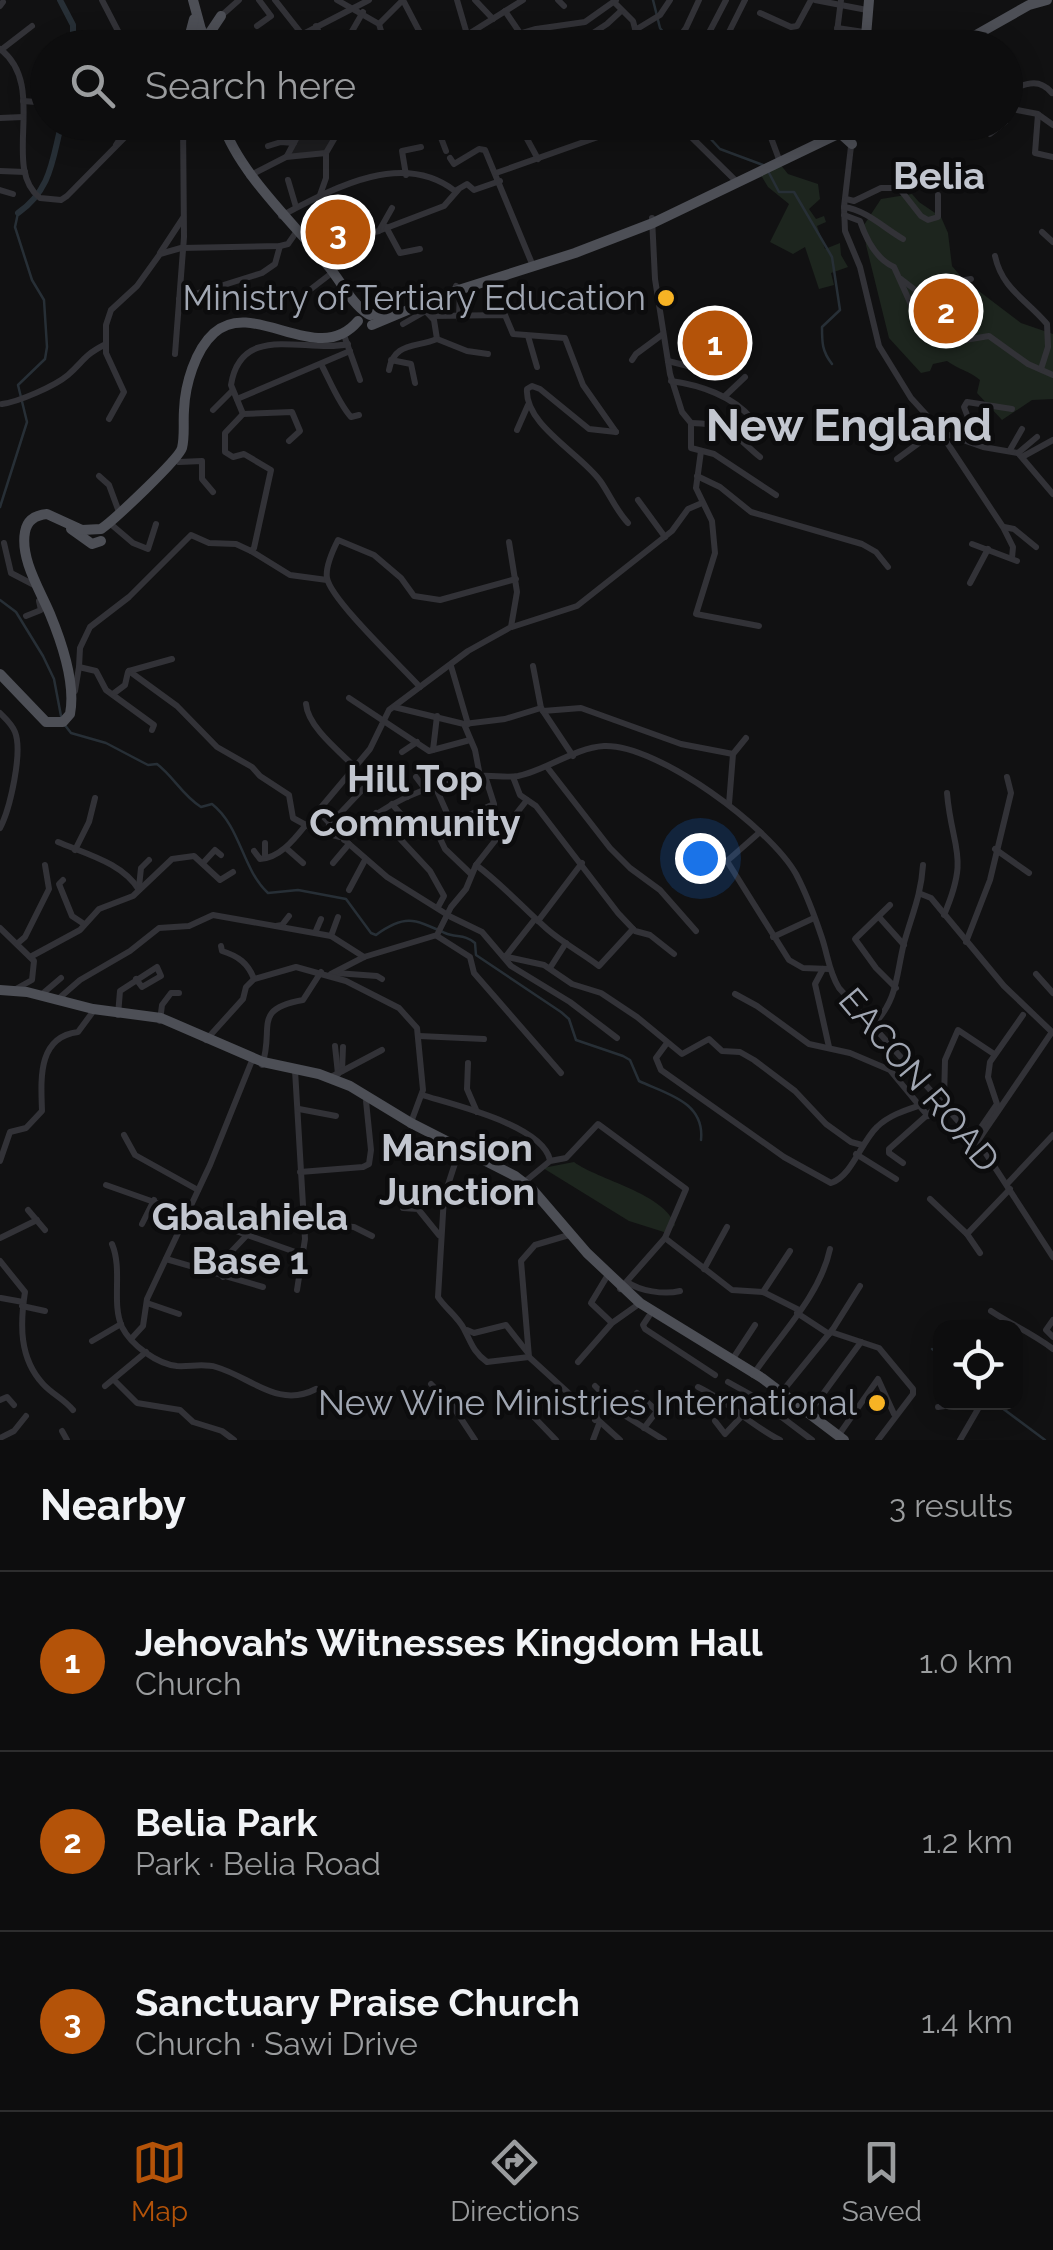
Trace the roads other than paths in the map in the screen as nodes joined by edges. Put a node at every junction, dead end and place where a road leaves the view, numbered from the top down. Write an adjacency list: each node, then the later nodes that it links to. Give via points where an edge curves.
1 (102, 0): 34 (street)
2 (190, 0): 35 (main road)
3 (239, 0): 24 (street)
4 (259, 0): 30 (street, via 272,16)
5 (275, 0): 38 (street)
6 (336, 0): 21 (street)
7 (368, 0): 21 (street)
8 (403, 0): 28 (street); 43 (street)
9 (475, 0): 27 (street)
10 (522, 0): 22 (street)
11 (670, 0): 33 (street)
12 (699, 0): 49 (street)
13 (726, 0): 50 (street)
14 (745, 0): 51 (street)
15 (815, 0): 19 (street); 26 (street, via 795,26)
16 (460, 1): 44 (street)
17 (616, 2): 23 (street); 47 (street, via 586,22)
18 (1050, 2): 54 (main road, via 1029,6)
19 (841, 3): 20 (street); 32 (street)
20 (868, 5): 53 (main road)
21 (353, 8): 25 (street); 31 (street)
22 (505, 11): 27 (street); 46 (street)
23 (623, 11): 33 (street); 48 (street)
24 (225, 12): 36 (main road); 37 (main road)
25 (363, 12): 28 (street); 41 (street)
26 (760, 13)
27 (493, 19): 45 (street)
28 (378, 24): 42 (street)
29 (32, 26): 55 (street)
30 (257, 26)
31 (316, 26): 39 (street); 40 (street)
32 (836, 28): 52 (street)
33 (637, 29)
34 (117, 30)
35 (194, 30)
36 (200, 30)
37 (212, 30)
38 (299, 30)
39 (307, 30)
40 (318, 30)
41 (354, 30)
42 (380, 30)
43 (419, 30)
44 (466, 30)
45 (475, 30)
46 (515, 30)
47 (540, 30)
48 (598, 30)
49 (683, 30)
50 (710, 30)
51 (731, 30)
52 (850, 30)
53 (864, 30)
54 (989, 30)
55 (2, 53): 58 (street, via 20,77)
56 (1023, 87): 57 (street, via 1035,82)
57 (1052, 93)
58 (23, 100): 59 (street); 62 (street)
59 (30, 101)
60 (1023, 111): 61 (street)
61 (1038, 114): 64 (street); 85 (street, via 1035,153)
62 (23, 117): 63 (street); 89 (street)
63 (0, 118)
64 (1053, 125)
65 (119, 140): 83 (street)
66 (125, 140): 83 (street)
67 (183, 140): 104 (street)
68 (225, 140): 90 (main road)
69 (296, 140): 78 (street)
70 (334, 140): 82 (street)
71 (442, 140): 92 (street, via 459,164 483,148)
72 (528, 140): 86 (street)
73 (584, 140): 86 (street)
74 (697, 140): 93 (street)
75 (771, 140): 87 (street)
76 (813, 140): 87 (main road)
77 (852, 140): 79 (main road)
78 (294, 143): 80 (street); 84 (street)
79 (852, 144): 101 (street)
80 (268, 146)
81 (420, 147): 91 (street, via 402,152)
82 (326, 153): 84 (street); 99 (street)
83 (110, 154): 89 (street, via 61,200 38,196)
84 (286, 157): 90 (street)
85 (1053, 157)
86 (538, 159): 92 (street)
87 (774, 162): 93 (main road)
88 (0, 171): 89 (street)
89 (25, 172)
90 (250, 175): 103 (main road)
91 (406, 175): 96 (street, via 437,178); 99 (street, via 371,174)
92 (498, 177): 96 (street); 117 (street)
93 (742, 178): 105 (main road)
94 (288, 180): 100 (street)
95 (0, 190): 97 (street)
96 (458, 190): 106 (street, via 444,206)
97 (13, 194)
98 (938, 194): 101 (street, via 938,217 928,220 899,188 880,188)
99 (320, 196): 100 (street)
100 (296, 207): 103 (street)
101 (844, 207): 109 (street, via 860,210); 119 (street); 164 (street, via 844,231 860,267 878,346)
102 (392, 208): 106 (street)
103 (283, 215): 107 (main road)
104 (184, 216): 113 (street); 115 (street)
105 (652, 221): 117 (main road); 131 (street)
106 (384, 229): 112 (street); 114 (street, via 400,253)
107 (297, 231): 111 (street); 112 (main road)
108 (1042, 232): 110 (street)
109 (903, 240)
110 (1053, 242)
111 (284, 245): 113 (street); 123 (street, via 262,273)
112 (310, 246): 118 (main road)
113 (181, 248): 115 (street); 123 (street)
114 (420, 249)
115 (160, 254): 134 (street, via 112,310)
116 (995, 256): 143 (street, via 1017,297 1047,324)
117 (533, 264): 121 (main road)
118 (332, 273): 122 (street); 128 (main road)
119 (900, 278): 124 (street); 143 (street, via 940,344 986,335)
120 (971, 279): 124 (street)
121 (458, 288): 125 (main road); 127 (street); 128 (main road)
122 (311, 289)
123 (179, 299): 135 (street)
124 (932, 304): 126 (street)
125 (426, 311): 127 (street); 128 (main road); 129 (street); 132 (street)
126 (950, 317)
127 (459, 318): 130 (street, via 505,315 513,334)
128 (366, 320): 133 (main road); 181 (main road, via 327,339 248,323 212,334 187,387 180,455)
129 (403, 324)
130 (528, 334): 141 (street); 154 (street, via 565,338 582,385 616,432 589,429 535,386 526,392)
131 (663, 334): 138 (street); 139 (street)
132 (437, 339): 136 (street); 137 (street, via 398,350)
133 (348, 344): 140 (street); 147 (street); 150 (street, via 256,348 241,357); 173 (main road, via 247,327 215,337 192,383)
134 (104, 345): 153 (street, via 59,381); 159 (street, via 124,390)
135 (175, 354)
136 (488, 354)
137 (391, 360): 144 (street); 149 (street, via 410,364)
138 (632, 360)
139 (668, 361): 142 (street); 148 (street)
140 (322, 364): 152 (street); 158 (street, via 346,414)
141 (537, 368)
142 (696, 368)
143 (1041, 369): 145 (street)
144 (390, 370)
145 (1053, 375)
146 (745, 376): 151 (street)
147 (360, 380)
148 (671, 381): 151 (street); 161 (street)
149 (415, 383)
150 (232, 391): 152 (street); 156 (street)
151 (724, 397): 160 (street)
152 (238, 399): 157 (street)
153 (2, 404)
154 (528, 404): 163 (street); 182 (street, via 600,481)
155 (1012, 409): 168 (street, via 968,402)
156 (213, 410)
157 (243, 414): 167 (street, via 292,412 300,431); 193 (street, via 226,434 224,450 244,454 271,474)
158 (358, 414)
159 (109, 419)
160 (752, 419)
161 (692, 423): 169 (street, via 691,448); 171 (street, via 734,431)
162 (1022, 429): 170 (street)
163 (517, 430)
164 (939, 430): 168 (street); 172 (street); 185 (street)
165 (1037, 438): 170 (street)
166 (1053, 440): 170 (street)
167 (289, 441)
168 (970, 442): 170 (street)
169 (701, 451): 175 (street); 178 (street)
170 (1017, 454): 177 (street)
171 (760, 457)
172 (896, 458)
173 (179, 462): 176 (street, via 202,461 202,479); 184 (main road)
174 (99, 476): 181 (street)
175 (698, 476): 180 (street); 194 (street, via 751,512 868,546)
176 (213, 492)
177 (1053, 494)
178 (776, 495)
179 (638, 500): 187 (street)
180 (702, 503): 187 (street, via 688,509); 200 (street, via 712,521 715,553 696,614)
181 (120, 514): 186 (main road)
182 (628, 523)
183 (156, 524): 184 (street, via 148,549)
184 (113, 526): 186 (main road)
185 (1003, 527): 191 (street); 192 (street, via 1015,559)
186 (95, 537): 198 (main road, via 51,514 30,521 25,541); 209 (main road, via 47,518 29,530)
187 (665, 537): 201 (street, via 577,606)
188 (4, 542): 198 (street, via 11,574)
189 (509, 542): 195 (street)
190 (972, 544): 192 (street)
191 (1036, 547)
192 (988, 549): 197 (street)
193 (251, 552): 196 (street, via 290,574); 205 (street, via 192,534 96,621 80,648)
194 (888, 567)
195 (516, 579): 196 (street, via 440,600 414,596 386,564 341,539); 201 (street)
196 (328, 580): 208 (street)
197 (970, 582)
198 (38, 590): 199 (street, via 40,610); 207 (main road, via 66,661 70,714 63,722 46,722)
199 (26, 616)
200 (759, 626)
201 (511, 627): 203 (street)
202 (172, 659): 206 (street)
203 (451, 666): 208 (street); 218 (street)
204 (533, 666): 214 (street)
205 (79, 667): 209 (street); 210 (street, via 96,670)
206 (128, 671): 210 (street, via 125,686); 246 (street, via 177,706 216,747 289,794 291,816)
207 (0, 677): 209 (main road, via 49,729 71,722)
208 (420, 687): 213 (street)
209 (75, 692)
210 (112, 694): 219 (street, via 154,725)
211 (349, 698): 217 (street)
212 (306, 704): 228 (street, via 310,718)
213 (393, 707): 216 (street); 217 (street)
214 (542, 710): 218 (street); 225 (street, via 581,708 682,744); 226 (street)
215 (0, 713): 247 (street, via 18,742 10,808)
216 (437, 716): 218 (street); 223 (street)
217 (384, 722): 222 (street); 228 (street)
218 (466, 724): 221 (street)
219 (152, 730)
220 (746, 738): 225 (street)
221 (470, 740): 223 (street); 229 (street)
222 (416, 742): 223 (street); 224 (street)
223 (433, 750)
224 (402, 752)
225 (733, 754): 242 (street)
226 (574, 756): 227 (street, EACON ROAD); 242 (street, EACON ROAD, via 604,746 636,751)
227 (547, 767): 231 (street, EACON ROAD); 287 (street, via 610,848)
228 (356, 768): 245 (street, via 318,811)
229 (483, 776): 231 (street, EACON ROAD); 234 (street, EACON ROAD); 244 (street, via 494,804)
230 (388, 777): 238 (street)
231 (513, 777): 240 (street)
232 (1007, 777): 253 (street, via 1011,793)
233 (416, 778): 236 (street)
234 (435, 786): 236 (street, EACON ROAD); 248 (street, via 451,822)
235 (362, 789): 245 (street)
236 (425, 789): 238 (street, EACON ROAD)
237 (947, 794): 276 (street, via 960,860)
238 (407, 797): 241 (street, EACON ROAD)
239 (95, 798): 254 (street)
240 (527, 800): 261 (street); 264 (street)
241 (392, 804): 243 (street, EACON ROAD); 248 (street, via 420,836)
242 (730, 804): 249 (street, EACON ROAD)
243 (376, 813): 250 (street, EACON ROAD); 274 (street, via 434,877 444,896)
244 (467, 816)
245 (329, 825): 250 (street)
246 (305, 826): 250 (street); 252 (street)
247 (0, 828)
248 (436, 830): 268 (street, via 444,849)
249 (760, 832): 280 (street, EACON ROAD, via 796,874); 291 (street, via 726,861)
250 (345, 840): 257 (street); 260 (street, EACON ROAD)
251 (58, 842): 254 (street)
252 (286, 848): 258 (street, via 264,860 261,849); 259 (street)
253 (995, 849): 267 (street); 292 (street)
254 (75, 850): 270 (street, via 112,865)
255 (221, 855): 262 (street, via 214,850)
256 (148, 860): 270 (street)
257 (365, 860): 271 (street); 274 (street)
258 (255, 863)
259 (303, 863)
260 (333, 863)
261 (582, 863): 282 (street); 286 (street)
262 (203, 864): 266 (street, via 220,880); 270 (street, via 177,856)
263 (45, 865): 293 (street, via 49,888)
264 (476, 865): 268 (street); 282 (street)
265 (923, 865): 272 (street)
266 (234, 872)
267 (1029, 873)
268 (471, 874): 275 (street)
269 (63, 880): 283 (street, via 58,884 72,916)
270 (139, 890): 283 (street)
271 (349, 890)
272 (921, 894): 276 (street); 295 (street)
273 (890, 905): 278 (street)
274 (438, 908): 275 (street)
275 (448, 914): 288 (street); 299 (street, via 482,932)
276 (944, 915): 292 (street)
277 (289, 916): 284 (street)
278 (879, 917): 295 (street); 311 (street, via 856,939)
279 (338, 918): 290 (street)
280 (814, 918): 291 (street); 302 (street, EACON ROAD)
281 (321, 919): 289 (street)
282 (537, 920): 294 (street); 299 (street)
283 (84, 924): 298 (street)
284 (275, 927): 289 (street); 317 (street, via 212,915 162,928)
285 (0, 928): 293 (street)
286 (633, 929): 294 (street, via 599,966); 297 (street)
287 (696, 930)
288 (439, 932): 300 (street); 336 (street, via 470,957 474,973)
289 (315, 933): 290 (street)
290 (331, 936): 300 (street)
291 (773, 937): 302 (street, via 792,962)
292 (966, 942): 323 (street)
293 (18, 943): 298 (street)
294 (566, 943): 301 (street)
295 (904, 945): 311 (street)
296 (221, 946): 308 (street)
297 (674, 954)
298 (32, 956): 312 (street, via 34,976)
299 (504, 956): 301 (street); 326 (street)
300 (364, 957): 304 (street)
301 (550, 968): 328 (street, via 601,993)
302 (826, 969): 322 (street, EACON ROAD); 330 (street, via 815,984)
303 (320, 972): 304 (street); 308 (street, via 288,967); 333 (street, via 303,1000 268,1016 268,1046)
304 (332, 974): 309 (street); 324 (street, via 400,1008)
305 (1036, 974): 314 (street)
306 (61, 978): 316 (street)
307 (136, 979): 319 (street, via 118,994)
308 (254, 979): 327 (street)
309 (382, 979)
310 (0, 982): 312 (street)
311 (896, 988): 322 (street)
312 (8, 992): 316 (main road); 318 (main road)
313 (179, 992): 321 (street, via 166,996)
314 (1053, 993)
315 (735, 994): 330 (street, via 809,1044)
316 (41, 995): 317 (main road)
317 (57, 1000): 319 (main road)
318 (92, 1013): 319 (main road); 353 (street, via 78,1032 51,1046 40,1084 42,1111 26,1128 10,1132)
319 (118, 1014): 321 (main road)
320 (1023, 1015): 332 (street)
321 (160, 1020): 327 (main road)
322 (874, 1024): 340 (street, EACON ROAD)
323 (1052, 1031): 349 (street)
324 (420, 1036): 325 (street); 338 (street)
325 (484, 1038)
326 (617, 1038)
327 (207, 1040): 333 (main road)
328 (667, 1043): 350 (street, via 684,1054 711,1040 722,1051 748,1056 841,1137); 352 (street, via 657,1066 784,1157 827,1182 842,1178)
329 (339, 1047): 337 (street)
330 (829, 1048): 341 (street, via 890,1070)
331 (382, 1050): 337 (street)
332 (994, 1054): 340 (street, via 958,1030 944,1060); 349 (street, via 988,1077 997,1104)
333 (257, 1062): 335 (main road); 361 (street)
334 (468, 1063): 343 (street, via 466,1089)
335 (295, 1071): 337 (main road); 339 (main road); 342 (street)
336 (561, 1073)
337 (337, 1074): 339 (main road)
338 (422, 1095): 343 (street); 346 (street)
339 (368, 1099): 346 (main road); 356 (street, via 369,1164)
340 (940, 1104): 345 (street); 349 (street, EACON ROAD)
341 (921, 1105): 345 (street); 350 (street, via 887,1119)
342 (299, 1109): 344 (street); 356 (street)
343 (478, 1113): 354 (street, via 522,1131)
344 (336, 1116)
345 (928, 1116): 355 (street, via 890,1149)
346 (410, 1125): 351 (main road)
347 (124, 1135): 361 (street, via 135,1154)
348 (1053, 1135): 360 (street)
349 (975, 1141): 360 (street, EACON ROAD)
350 (862, 1145): 352 (street)
351 (460, 1148): 359 (main road); 376 (street, via 445,1191)
352 (856, 1154): 357 (street)
353 (0, 1161)
354 (550, 1161): 359 (street); 378 (street, via 566,1158 598,1124 686,1189)
355 (903, 1163)
356 (300, 1172): 368 (street)
357 (896, 1179)
358 (106, 1184): 363 (street)
359 (522, 1184): 374 (main road)
360 (1008, 1186): 373 (street); 384 (street, EACON ROAD)
361 (198, 1190): 366 (street)
362 (930, 1199): 373 (street)
363 (154, 1200): 366 (street); 369 (street)
364 (403, 1208): 376 (street, via 418,1208)
365 (28, 1210): 367 (street)
366 (186, 1214): 372 (street); 385 (street)
367 (37, 1220): 371 (street); 377 (street)
368 (304, 1223): 375 (street, via 354,1227); 383 (street)
369 (142, 1224)
370 (727, 1227): 387 (street)
371 (45, 1230)
372 (248, 1234): 383 (street); 388 (street, via 230,1254)
373 (967, 1234): 382 (street)
374 (568, 1235): 389 (main road); 390 (main road); 419 (street, via 528,1252 520,1266)
375 (372, 1236)
376 (440, 1236): 409 (street, via 438,1297)
377 (0, 1238)
378 (665, 1238): 387 (street); 390 (street)
379 (112, 1244): 407 (street)
380 (830, 1249): 402 (street)
381 (790, 1250): 395 (street)
382 (980, 1252)
383 (302, 1254): 393 (street)
384 (1053, 1257)
385 (166, 1260): 388 (street); 397 (street)
386 (0, 1261): 398 (street, via 22,1288)
387 (704, 1269): 395 (street, via 734,1291)
388 (223, 1277): 392 (street)
389 (606, 1278): 390 (main road); 406 (street, via 591,1303)
390 (623, 1286): 394 (street); 399 (main road); 414 (main road)
391 (860, 1286): 410 (street)
392 (263, 1287)
393 (297, 1290)
394 (680, 1291)
395 (763, 1292): 402 (street)
396 (2, 1298): 398 (street)
397 (147, 1303): 403 (street); 412 (street, via 144,1326)
398 (22, 1304): 400 (street); 436 (street, via 26,1353 44,1386)
399 (636, 1306): 404 (main road); 406 (street)
400 (45, 1310)
401 (990, 1311): 416 (street)
402 (798, 1312): 410 (street); 423 (street)
403 (178, 1314)
404 (649, 1316): 414 (main road); 422 (street, via 645,1329)
405 (1053, 1320): 411 (street, via 1046,1330)
406 (612, 1323): 421 (street)
407 (121, 1324): 412 (street); 413 (street)
408 (754, 1325): 420 (street)
409 (466, 1330): 419 (street, via 509,1327); 419 (street, via 469,1344 487,1362)
410 (830, 1333): 415 (street); 432 (street)
411 (1053, 1336)
412 (132, 1338): 418 (street)
413 (92, 1341)
414 (695, 1341): 417 (main road)
415 (862, 1341): 438 (street); 461 (street, via 879,1348 914,1391)
416 (1053, 1349)
417 (708, 1350): 420 (main road); 423 (main road)
418 (146, 1352): 424 (street); 430 (street, via 176,1366 212,1366 281,1396)
419 (529, 1356): 444 (street)
420 (732, 1361): 423 (main road)
421 (578, 1362)
422 (715, 1375)
423 (753, 1375): 432 (main road)
424 (114, 1380): 427 (street); 451 (street, via 137,1402 180,1410)
425 (728, 1382): 460 (street)
426 (432, 1384): 452 (street)
427 (105, 1386)
428 (595, 1386): 434 (street)
429 (698, 1387): 442 (street)
430 (316, 1389)
431 (637, 1392): 446 (street, via 657,1411)
432 (780, 1394): 438 (main road); 445 (main road)
433 (0, 1400): 435 (street, via 6,1396)
434 (610, 1402): 444 (street); 446 (street)
435 (14, 1404)
436 (73, 1410)
437 (977, 1410): 462 (street)
438 (809, 1413): 445 (main road)
439 (531, 1414): 453 (street)
440 (894, 1414): 449 (street, via 878,1380)
441 (26, 1416): 448 (street)
442 (742, 1417): 443 (street, via 725,1434); 459 (street)
443 (715, 1421)
444 (597, 1422): 454 (street); 455 (street)
445 (823, 1426): 449 (main road); 460 (street)
446 (644, 1428): 456 (street)
447 (62, 1431): 450 (street)
448 (0, 1438)
449 (840, 1438)
450 (66, 1440)
451 (234, 1440)
452 (475, 1440)
453 (556, 1440)
454 (593, 1440)
455 (620, 1440)
456 (664, 1440)
457 (757, 1440): 458 (street, via 761,1434)
458 (772, 1440)
459 (780, 1440)
460 (812, 1440)
461 (878, 1440)
462 (960, 1440)

